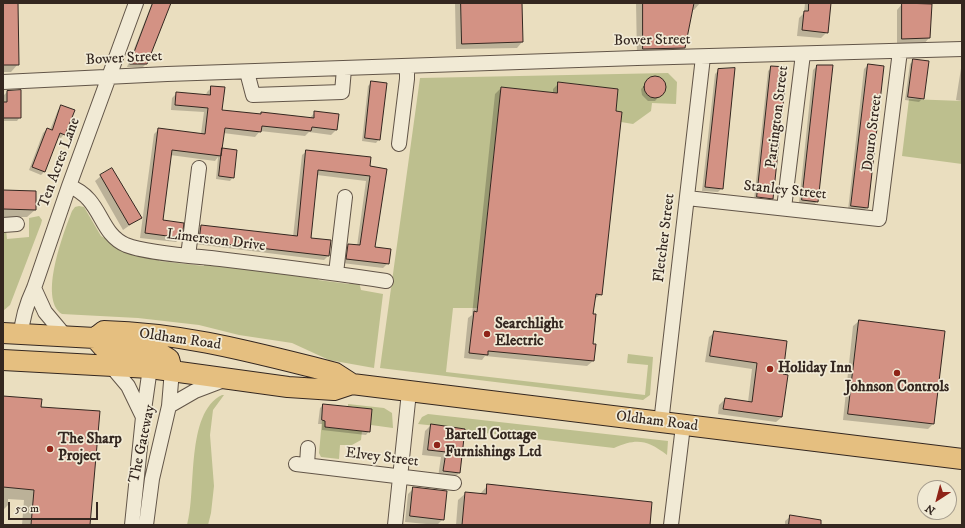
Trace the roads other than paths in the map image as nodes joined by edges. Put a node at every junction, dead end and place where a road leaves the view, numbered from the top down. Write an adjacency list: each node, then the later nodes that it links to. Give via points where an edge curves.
1 (136, 3): 9 (street, Ten Acres Lane)
2 (962, 49): 3 (street, Bower Street)
3 (900, 51): 4 (street, Bower Street); 17 (street, Douro Street)
4 (803, 54): 5 (street, Bower Street); 16 (street, Partington Street)
5 (703, 57): 6 (street, Bower Street); 15 (street, Fletcher Street)
6 (407, 67): 7 (street, Bower Street); 11 (street, via 408,79)
7 (344, 69): 8 (street, Bower Street); 8 (street, via 342,92 253,95)
8 (247, 72): 9 (street, Bower Street)
9 (109, 76): 10 (street, Bower Street); 13 (street, Ten Acres Lane)
10 (3, 82)
11 (399, 144)
12 (198, 168): 18 (street)
13 (69, 186): 18 (street, Limerston Drive, via 83,192 91,200 109,232 118,242 141,249); 21 (street, Ten Acres Lane)
14 (345, 197): 19 (street)
15 (687, 198): 16 (street, Stanley Street); 33 (street, Fletcher Street)
16 (784, 208): 17 (street, Stanley Street)
17 (879, 219)
18 (188, 256): 19 (street, Limerston Drive)
19 (336, 273): 20 (street, Limerston Drive)
20 (386, 281)
21 (34, 288): 22 (street, Ten Acres Lane, via 22,320); 23 (street, via 45,312)
22 (12, 334): 23 (highway); 25 (highway)
23 (66, 337): 24 (highway, via 95,338 103,347)
24 (152, 351): 26 (highway, Oldham Road); 27 (highway, Oldham Road); 29 (highway, Oldham Road, via 196,339 335,373); 32 (street, The Gateway)
25 (11, 361): 26 (highway, Oldham Road)
26 (112, 367): 32 (street, via 128,386)
27 (172, 370): 28 (highway, Oldham Road); 31 (street, The Gateway)
28 (227, 379): 29 (highway, Oldham Road, via 334,390); 31 (street, via 200,388)
29 (352, 384): 30 (highway, Oldham Road)
30 (409, 392): 33 (highway, Oldham Road); 37 (street)
31 (169, 406): 40 (street, The Gateway, via 152,479)
32 (143, 417): 39 (street, The Gateway)
33 (661, 423): 34 (highway, Oldham Road)
34 (683, 426): 36 (highway, Oldham Road); 42 (street)
35 (308, 448): 37 (street, Elvey Street, via 301,465)
36 (962, 459)
37 (400, 477): 38 (street, Elvey Street); 41 (street)
38 (454, 483)
39 (132, 525)
40 (146, 525)
41 (395, 525)
42 (671, 525)

